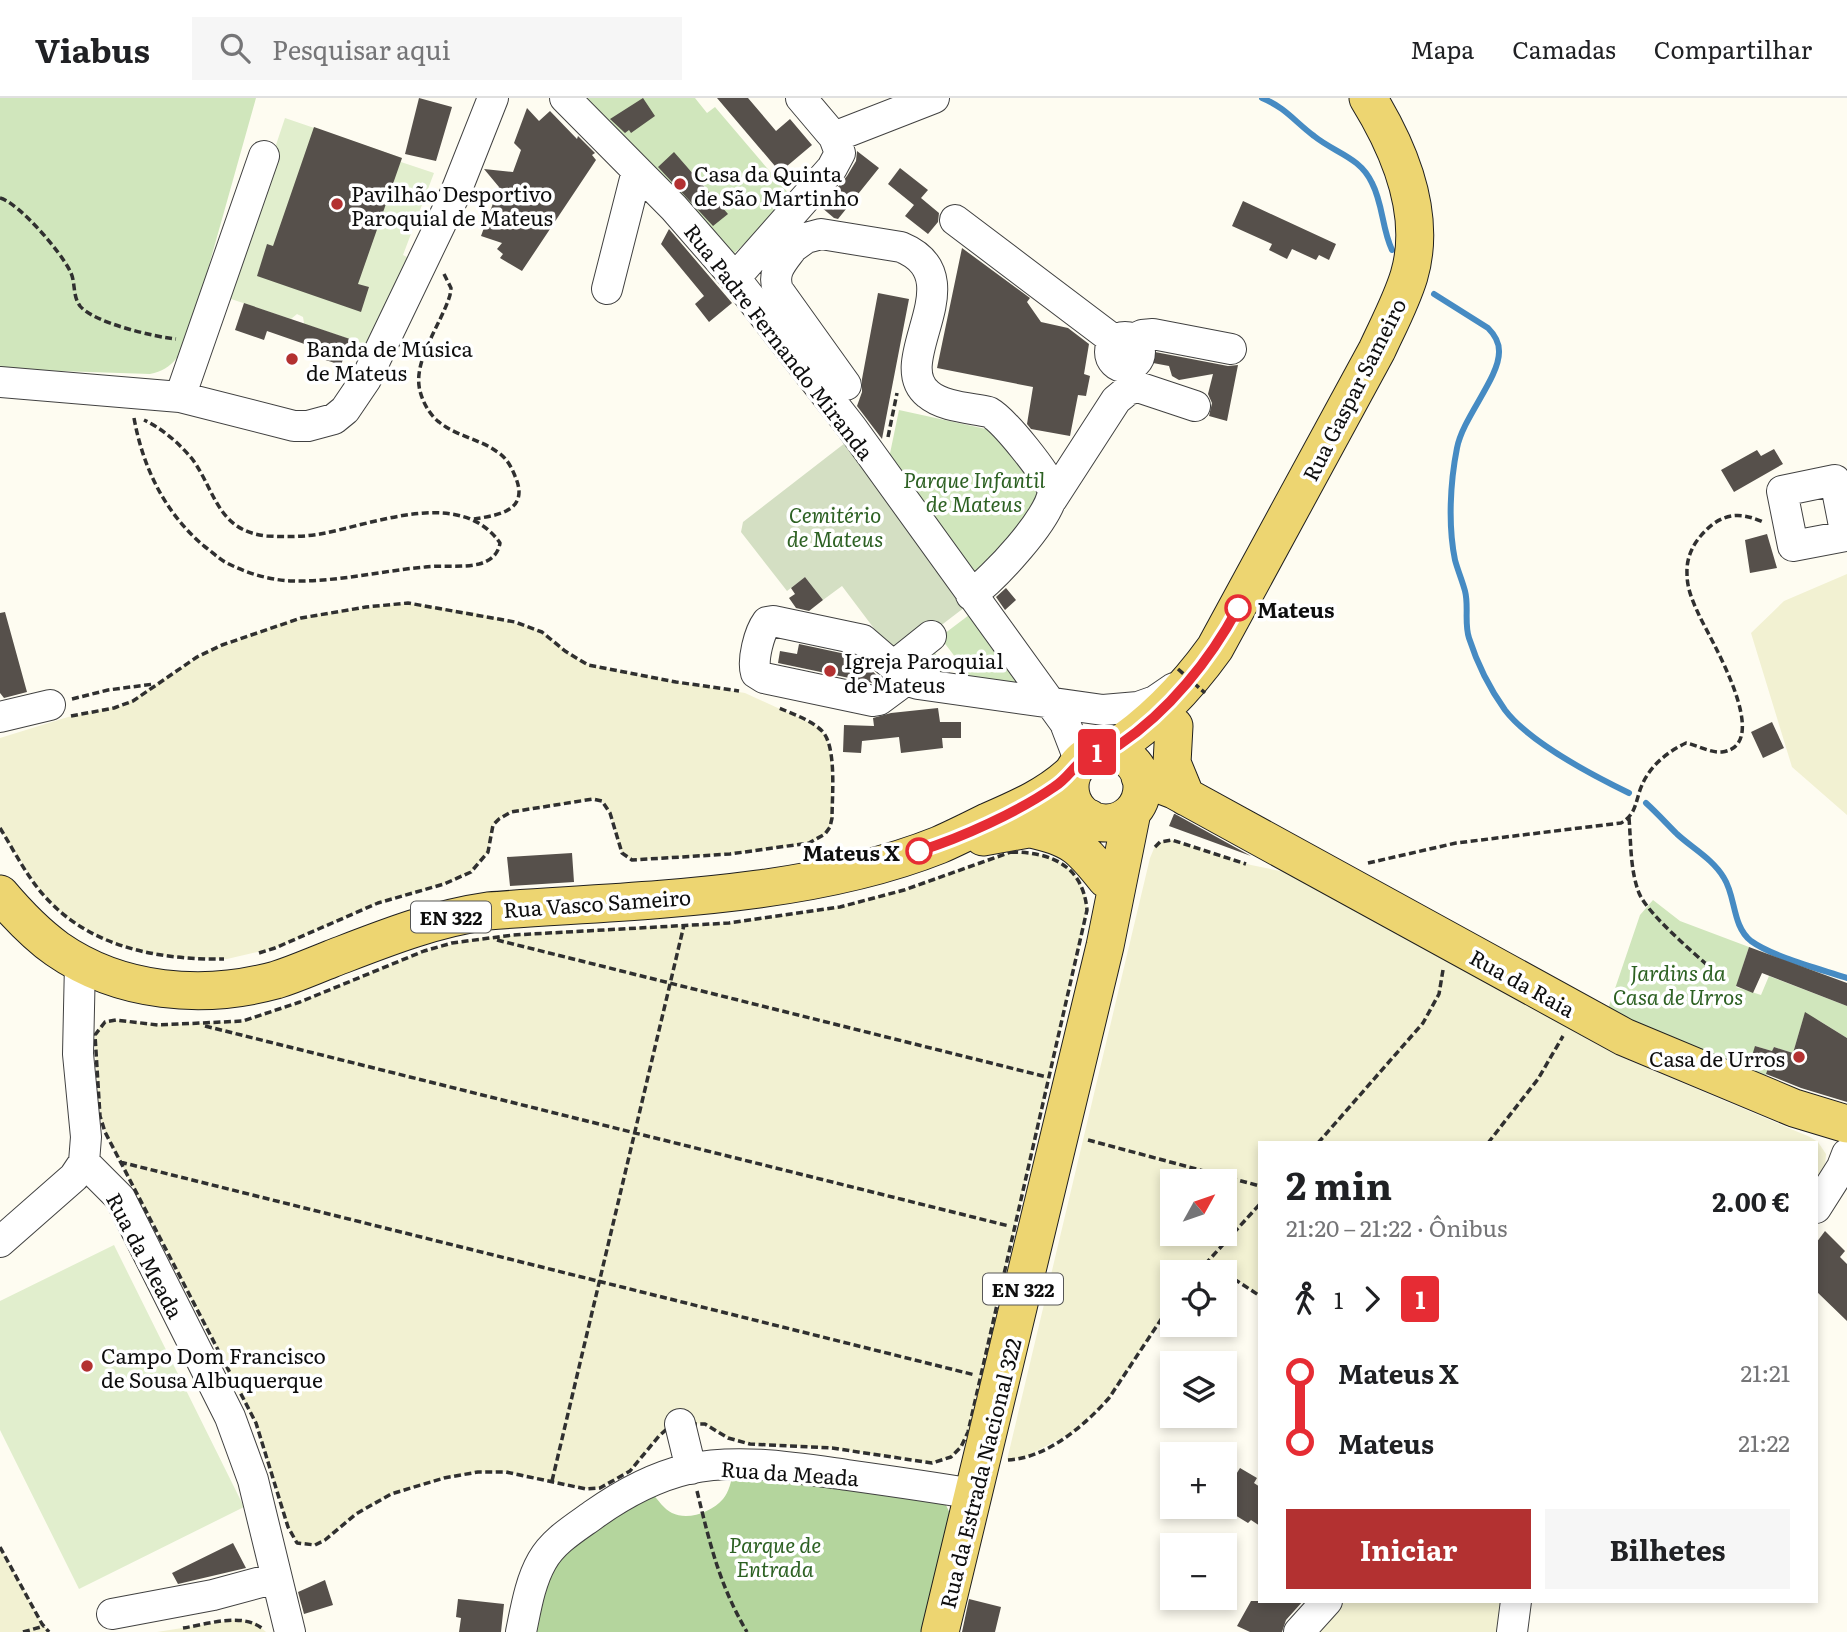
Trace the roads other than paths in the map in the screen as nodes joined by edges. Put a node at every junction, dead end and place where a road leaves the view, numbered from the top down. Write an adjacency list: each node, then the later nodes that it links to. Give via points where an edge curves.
1 (493, 98): 17 (street, via 461,181 371,370 334,419 294,426)
2 (565, 98): 8 (street, Rua Padre Fernando Miranda)
3 (801, 98): 6 (street)
4 (933, 98): 6 (street)
5 (1368, 98): 24 (main road, Rua Gaspar Sameiro, via 1409,189 1414,235 1409,275 1377,350 1233,617)
6 (834, 136): 10 (street, via 840,153)
7 (264, 156): 17 (street)
8 (637, 171): 11 (street, Rua Padre Fernando Miranda); 12 (street)
9 (954, 220): 14 (street)
10 (780, 245): 11 (street); 16 (street, via 775,275 778,290); 19 (street, via 832,234 901,247 920,257 933,282 916,370 921,387 945,402 997,416)
11 (735, 278): 22 (street, Rua Padre Fernando Miranda, via 852,428)
12 (607, 289)
13 (1231, 349): 14 (street, via 1146,334)
14 (1125, 359): 18 (street, via 1143,388); 20 (street, via 1116,400)
15 (0, 382): 17 (street)
16 (846, 385)
17 (180, 397)
18 (1195, 406)
19 (1026, 451): 20 (street); 21 (street, via 1052,487)
20 (1077, 459): 21 (street)
21 (1052, 499): 22 (street, via 1007,563)
22 (971, 595): 25 (street, Rua Padre Fernando Miranda)
23 (931, 636): 25 (street, via 901,660 902,675 918,684)
24 (1186, 672): 25 (street, via 1165,695 1138,707 1103,710); 28 (main road); 29 (main road, via 1146,724)
25 (1049, 702): 29 (street, Rua Padre Fernando Miranda)
26 (59, 711): 27 (street)
27 (0, 717)
28 (1174, 726): 30 (main road); 31 (main road, via 1172,763)
29 (1091, 759): 30 (main road, via 1130,759 1138,768); 30 (main road, EN 322, via 1071,782 1074,803); 33 (main road, EN 322, via 1042,795)
30 (1123, 802): 31 (main road, Rua da Raia); 32 (main road, EN 322); 34 (main road, EN 322); 36 (main road, EN 322)
31 (1199, 804): 38 (main road, Rua da Raia, via 1624,1037 1794,1108)
32 (1031, 829): 33 (main road, EN 322); 34 (main road, via 1073,842)
33 (937, 845): 37 (main road, Rua Vasco Sameiro / EN 322, via 860,868 753,889 454,916 278,979 237,988 180,991 149,987)
34 (1106, 879): 36 (main road, EN 322)
35 (0, 894): 37 (main road, Rua Vasco Sameiro / EN 322, via 28,925)
36 (1105, 946): 45 (main road, Rua da Estrada Nacional 322 / EN 322)
37 (80, 963): 40 (street)
38 (1847, 1124)
39 (1847, 1154): 41 (street)
40 (84, 1162): 42 (street, via 74,1177); 46 (street, Rua da Meada, via 120,1198 230,1418 253,1480)
41 (1818, 1206)
42 (0, 1242)
43 (680, 1424): 44 (street)
44 (691, 1469): 45 (street, Rua da Meada, via 733,1465 796,1468); 51 (street, Rua da Meada, via 610,1503 553,1546 534,1579)
45 (974, 1494): 52 (main road, Rua da Estrada Nacional 322 / EN 322)
46 (276, 1578): 49 (street); 50 (street, Rua da Meada)
47 (1325, 1603): 53 (street)
48 (1516, 1603): 54 (street)
49 (112, 1614)
50 (289, 1632)
51 (521, 1632)
52 (940, 1632)
53 (1299, 1632)
54 (1511, 1632)

